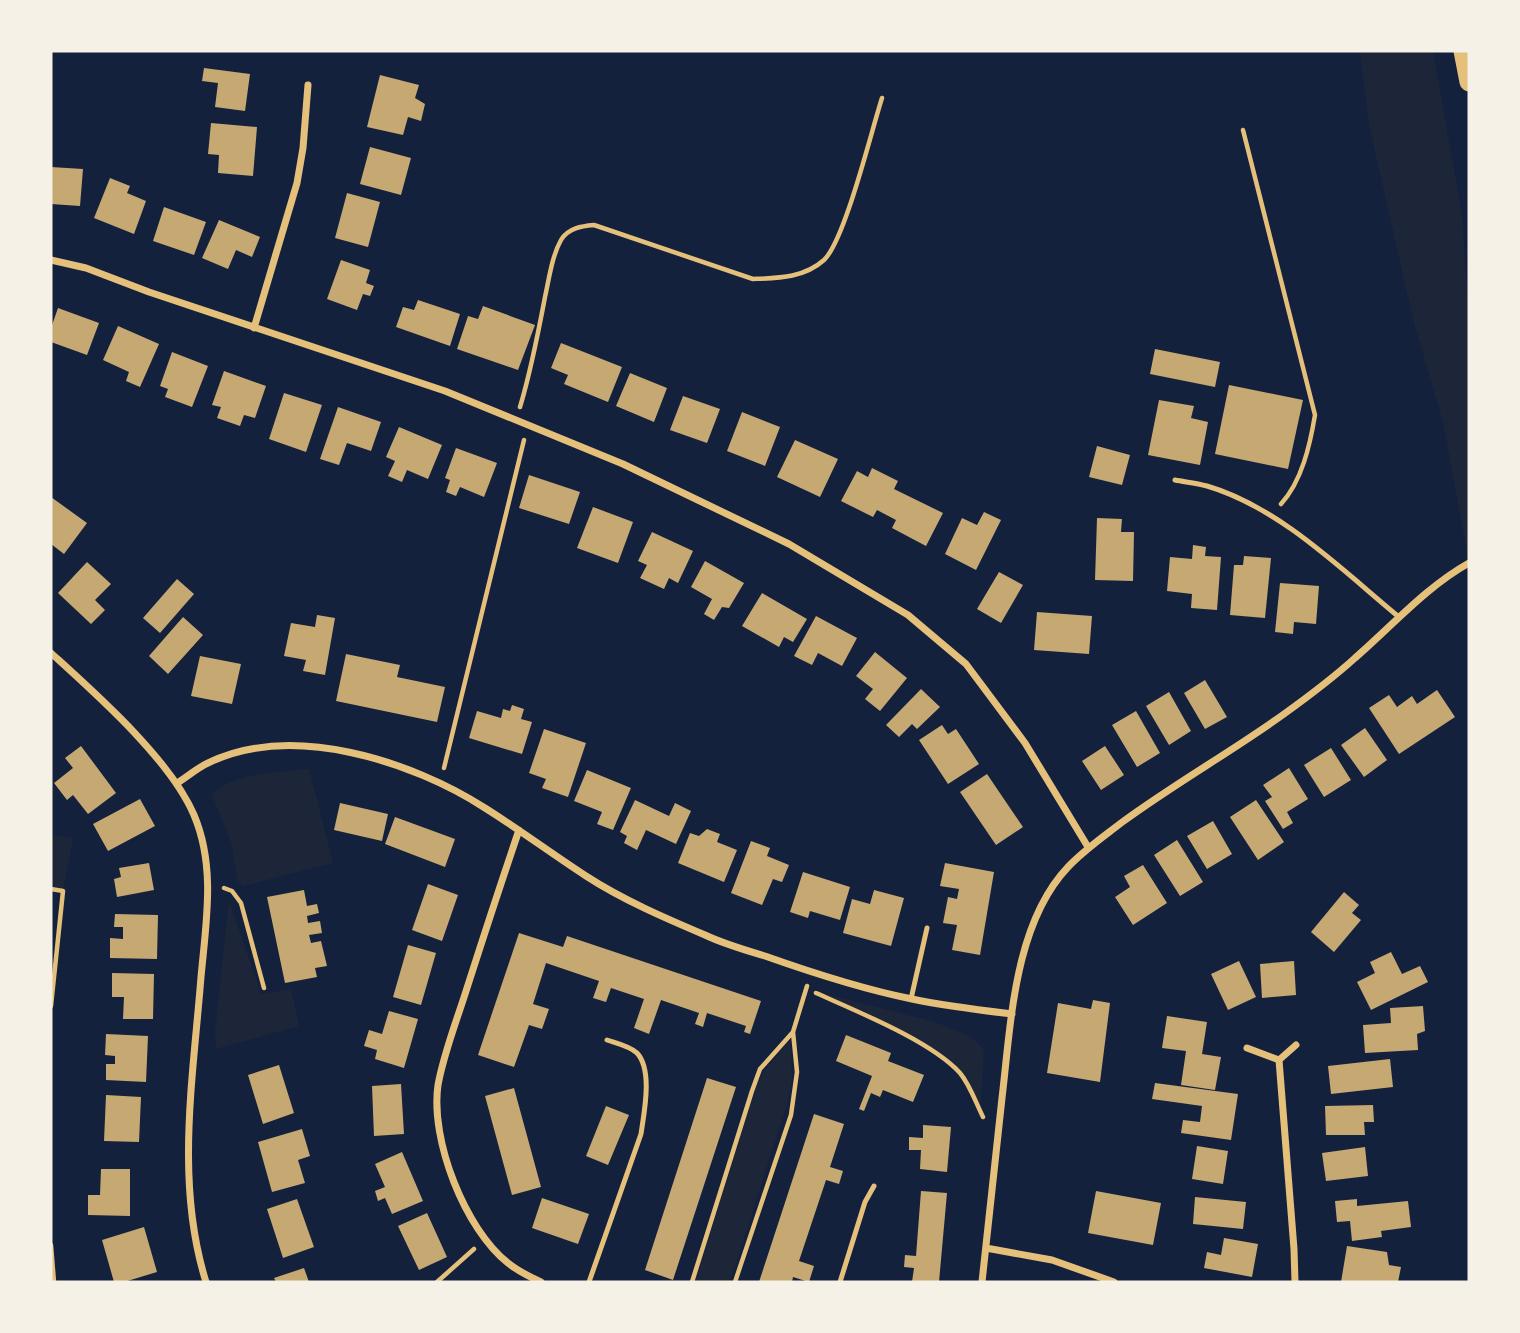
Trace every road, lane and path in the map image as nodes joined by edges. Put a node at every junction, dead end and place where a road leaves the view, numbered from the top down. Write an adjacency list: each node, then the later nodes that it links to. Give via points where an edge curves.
1 (1463, 51): 2 (highway)
2 (1469, 82)
3 (308, 85): 7 (street, via 297,183)
4 (882, 99): 8 (path, via 838,238 825,259 804,273 753,279 594,225 569,232 561,240 552,266)
5 (1243, 130): 11 (path, via 1315,415 1292,492)
6 (51, 260): 7 (street, via 86,268)
7 (254, 328): 8 (street)
8 (516, 419): 9 (street)
9 (528, 424): 15 (path); 18 (street, via 731,514 908,615 966,664 992,696)
10 (1175, 481): 11 (lane, via 1217,490)
11 (1270, 516): 13 (lane, via 1300,535)
12 (1469, 563): 13 (street)
13 (1399, 617): 18 (street, via 1355,659 1267,727)
14 (51, 653): 16 (street, via 94,692)
15 (441, 782): 16 (street, via 347,752 280,746 208,763); 17 (street)
16 (177, 783): 19 (street, via 200,832)
17 (519, 830): 23 (street, via 588,878 653,912); 36 (street, via 438,1087 441,1142 465,1205)
18 (1088, 847): 28 (street, via 1051,888 1035,919)
19 (208, 888): 24 (path, via 232,891 241,903); 40 (street, via 188,1136 191,1213)
20 (51, 889): 22 (path, via 63,891)
21 (927, 928): 26 (lane)
22 (53, 968): 27 (path)
23 (811, 972): 25 (path); 26 (street)
24 (264, 988)
25 (806, 989): 29 (path); 34 (path, via 869,1017 943,1059 961,1074)
26 (911, 999): 28 (street)
27 (51, 1006)
28 (1012, 1014): 34 (street)
29 (793, 1032): 44 (path, via 760,1069); 45 (path, via 797,1072 792,1115)
30 (607, 1040): 43 (lane, via 635,1051 644,1063 645,1109 641,1134)
31 (1296, 1045): 33 (street)
32 (1247, 1048): 33 (street)
33 (1279, 1060): 49 (street)
34 (996, 1147): 38 (street)
35 (874, 1186): 46 (lane)
36 (485, 1239): 41 (path); 42 (street, via 508,1263)
37 (51, 1245): 39 (path)
38 (986, 1248): 47 (street); 48 (street, via 1052,1260)
39 (54, 1282)
40 (206, 1282)
41 (437, 1282)
42 (541, 1282)
43 (589, 1282)
44 (692, 1282)
45 (735, 1282)
46 (840, 1282)
47 (982, 1282)
48 (1114, 1282)
49 (1295, 1282)

